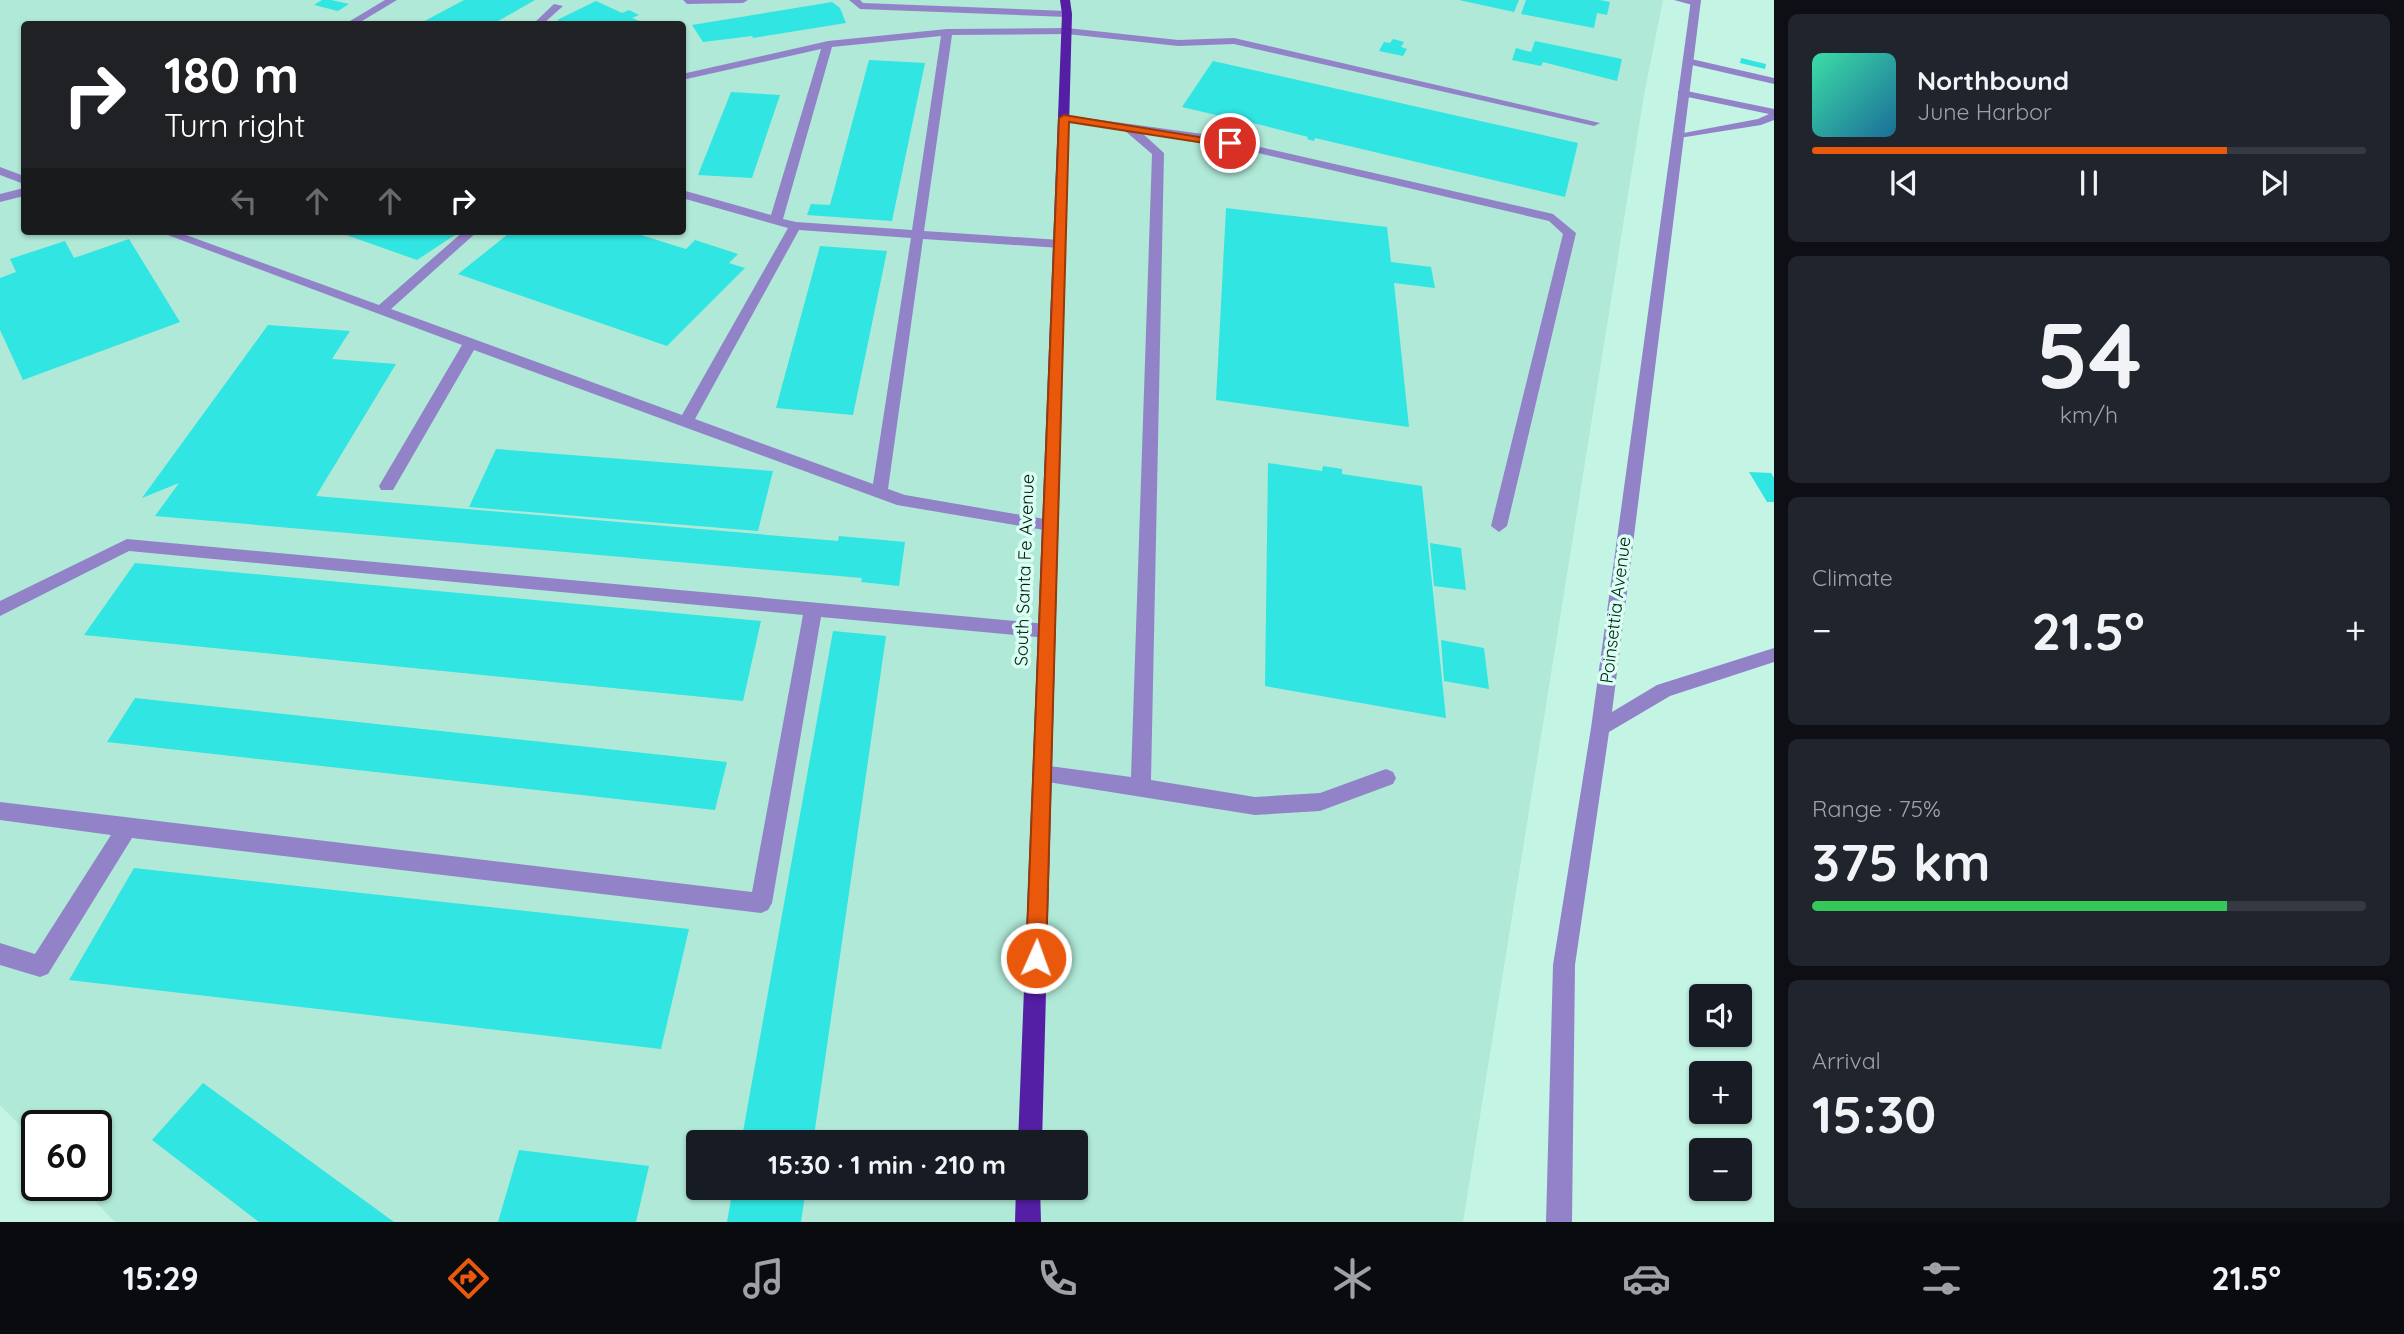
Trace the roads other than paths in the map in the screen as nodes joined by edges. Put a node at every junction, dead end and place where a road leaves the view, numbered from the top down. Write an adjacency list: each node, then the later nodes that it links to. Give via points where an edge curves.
1 (391, 0): 8 (street)
2 (743, 0): 4 (street)
3 (854, 0): 7 (street, via 860,6)
4 (687, 1)
5 (1690, 1): 12 (street, Poinsettia Avenue)
6 (558, 6): 9 (street)
7 (1066, 15): 10 (street); 17 (main road, South Santa Fe Avenue); 18 (street, via 1178,43 1234,41)
8 (355, 21)
9 (541, 21)
10 (947, 32): 11 (street); 30 (street)
11 (828, 44): 13 (street); 26 (street)
12 (1687, 61): 14 (street); 15 (street, Poinsettia Avenue)
13 (686, 76)
14 (1774, 81)
15 (1682, 93): 16 (street); 20 (street, Poinsettia Avenue)
16 (1774, 114): 20 (street, via 1760,122)
17 (1064, 118): 19 (street); 31 (main road, South Santa Fe Avenue)
18 (1594, 123)
19 (1128, 127): 38 (street, via 1203,137 1553,218 1570,233); 46 (street, via 1158,153)
20 (1677, 137): 43 (street, Poinsettia Avenue)
21 (0, 171): 22 (street)
22 (21, 179)
23 (21, 193): 25 (street)
24 (686, 195): 26 (street)
25 (0, 198)
26 (776, 220): 27 (street)
27 (794, 226): 30 (street); 34 (street)
28 (174, 235): 32 (street)
29 (467, 235): 32 (street)
30 (917, 235): 31 (street); 36 (street)
31 (1060, 244): 37 (main road, South Santa Fe Avenue)
32 (381, 310): 33 (street)
33 (471, 343): 34 (street); 35 (street)
34 (686, 422): 36 (street)
35 (387, 486)
36 (880, 492): 37 (street, via 903,501)
37 (1050, 525): 41 (main road, South Santa Fe Avenue)
38 (1499, 526)
39 (0, 609): 40 (street, via 127,545)
40 (813, 610): 41 (street); 48 (street, via 761,903)
41 (1047, 631): 44 (main road, South Santa Fe Avenue)
42 (1774, 655): 43 (street, via 1664,690)
43 (1600, 728): 53 (street, Poinsettia Avenue, via 1564,965)
44 (1042, 774): 46 (street); 50 (main road, South Santa Fe Avenue)
45 (1386, 778): 46 (street, via 1320,802 1255,806)
46 (1141, 787)
47 (0, 811): 48 (street)
48 (127, 828): 49 (street, via 40,966)
49 (0, 954)
50 (1030, 1130)
51 (1028, 1200): 52 (main road)
52 (1028, 1222)
53 (1559, 1222)

